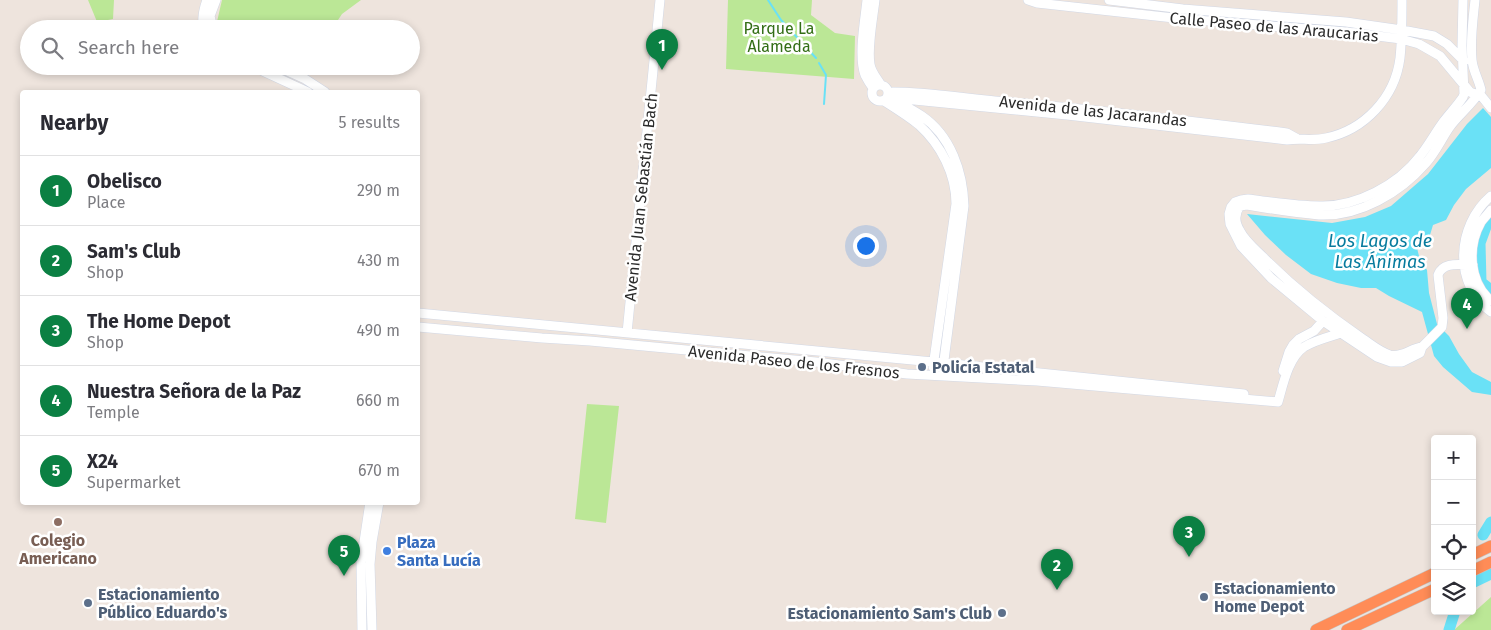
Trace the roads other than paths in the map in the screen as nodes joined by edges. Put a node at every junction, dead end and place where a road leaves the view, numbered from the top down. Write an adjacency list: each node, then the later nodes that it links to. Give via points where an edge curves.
1 (207, 0): 11 (street)
2 (216, 0): 12 (street)
3 (660, 0): 38 (street, Avenida Juan Sebastián Bach)
4 (866, 0): 19 (street, via 863,67 865,77)
5 (875, 0): 19 (street, via 869,55)
6 (1028, 0): 13 (street, Calle Paseo de las Araucarias, via 1183,19)
7 (1109, 0): 13 (street, Calle Paseo de las Araucarias, via 1346,22)
8 (1402, 0): 13 (street, Avenida de las Jacarandas)
9 (1464, 0): 14 (street)
10 (1474, 0): 15 (street, via 1472,61)
11 (202, 20)
12 (211, 20)
13 (1401, 34): 14 (street, Calle Paseo de las Araucarias, via 1434,36); 18 (street, Calle Paseo de las Araucarias, via 1440,56); 27 (street, Avenida de las Jacarandas, via 1400,60 1390,90 1372,114 1344,133 1309,140)
14 (1463, 60): 15 (street, Calle Paseo de las Araucarias); 18 (street)
15 (1475, 74): 22 (street, via 1481,90)
16 (271, 75): 20 (street)
17 (297, 75): 21 (street)
18 (1463, 83): 22 (street, Calle Paseo de las Araucarias, via 1470,92); 35 (street, via 1463,97 1419,157 1405,172 1371,195 1336,205 1248,199 1231,207 1230,224 1241,246 1272,278)
19 (877, 86): 23 (street, via 886,87); 23 (street, via 871,93 873,99 878,101)
20 (304, 90)
21 (322, 90)
22 (1479, 93): 25 (street, Calle Paseo de las Araucarias); 39 (street, via 1425,164 1375,203 1337,214 1320,215 1247,205 1240,206 1236,213 1236,223 1246,241 1276,271 1349,329 1390,355 1402,355)
23 (887, 96): 24 (street, Avenida de las Jacarandas); 26 (street); 27 (street, Avenida de las Jacarandas, via 913,92 1078,108 1287,133); 41 (street, via 928,134 942,153 956,191)
24 (923, 101): 26 (street, via 915,108); 27 (street, Avenida de las Jacarandas, via 1287,140)
25 (1490, 108)
26 (917, 112): 42 (street, via 946,141 960,173 963,191 964,206)
27 (1296, 138)
28 (1491, 196): 30 (street, via 1474,218 1466,236)
29 (1491, 210): 31 (street, via 1475,237)
30 (1463, 264): 31 (street); 33 (street, via 1468,286); 39 (street, via 1446,265 1440,269 1442,327)
31 (1473, 264): 32 (street, via 1475,280)
32 (1491, 301)
33 (1491, 312)
34 (420, 313): 38 (street, Avenida Paseo de los Fresnos)
35 (1323, 320): 37 (street); 45 (street, via 1299,339 1289,352)
36 (420, 327): 43 (street, Avenida Paseo de los Fresnos)
37 (1341, 333): 39 (street, via 1390,362 1402,362 1413,357); 45 (street, via 1299,351)
38 (627, 334): 40 (street, Avenida Paseo de los Fresnos)
39 (1424, 345)
40 (832, 353): 41 (street, Avenida Paseo de los Fresnos); 43 (street)
41 (934, 363): 42 (street, Avenida Paseo de los Fresnos); 44 (street)
42 (944, 363): 44 (street); 45 (street, Avenida Paseo de los Fresnos)
43 (830, 364): 44 (street, Avenida Paseo de los Fresnos)
44 (937, 375): 45 (street, Avenida Paseo de los Fresnos)
45 (1276, 400)
46 (370, 505): 55 (street, via 361,562)
47 (378, 505): 56 (street, via 370,564)
48 (1491, 546): 49 (highway)
49 (1476, 553)
50 (1491, 562): 51 (highway)
51 (1474, 570)
52 (1431, 575): 54 (highway)
53 (1431, 591): 58 (highway)
54 (1320, 628): 57 (highway)
55 (362, 630)
56 (372, 630)
57 (1306, 630)
58 (1347, 630)

